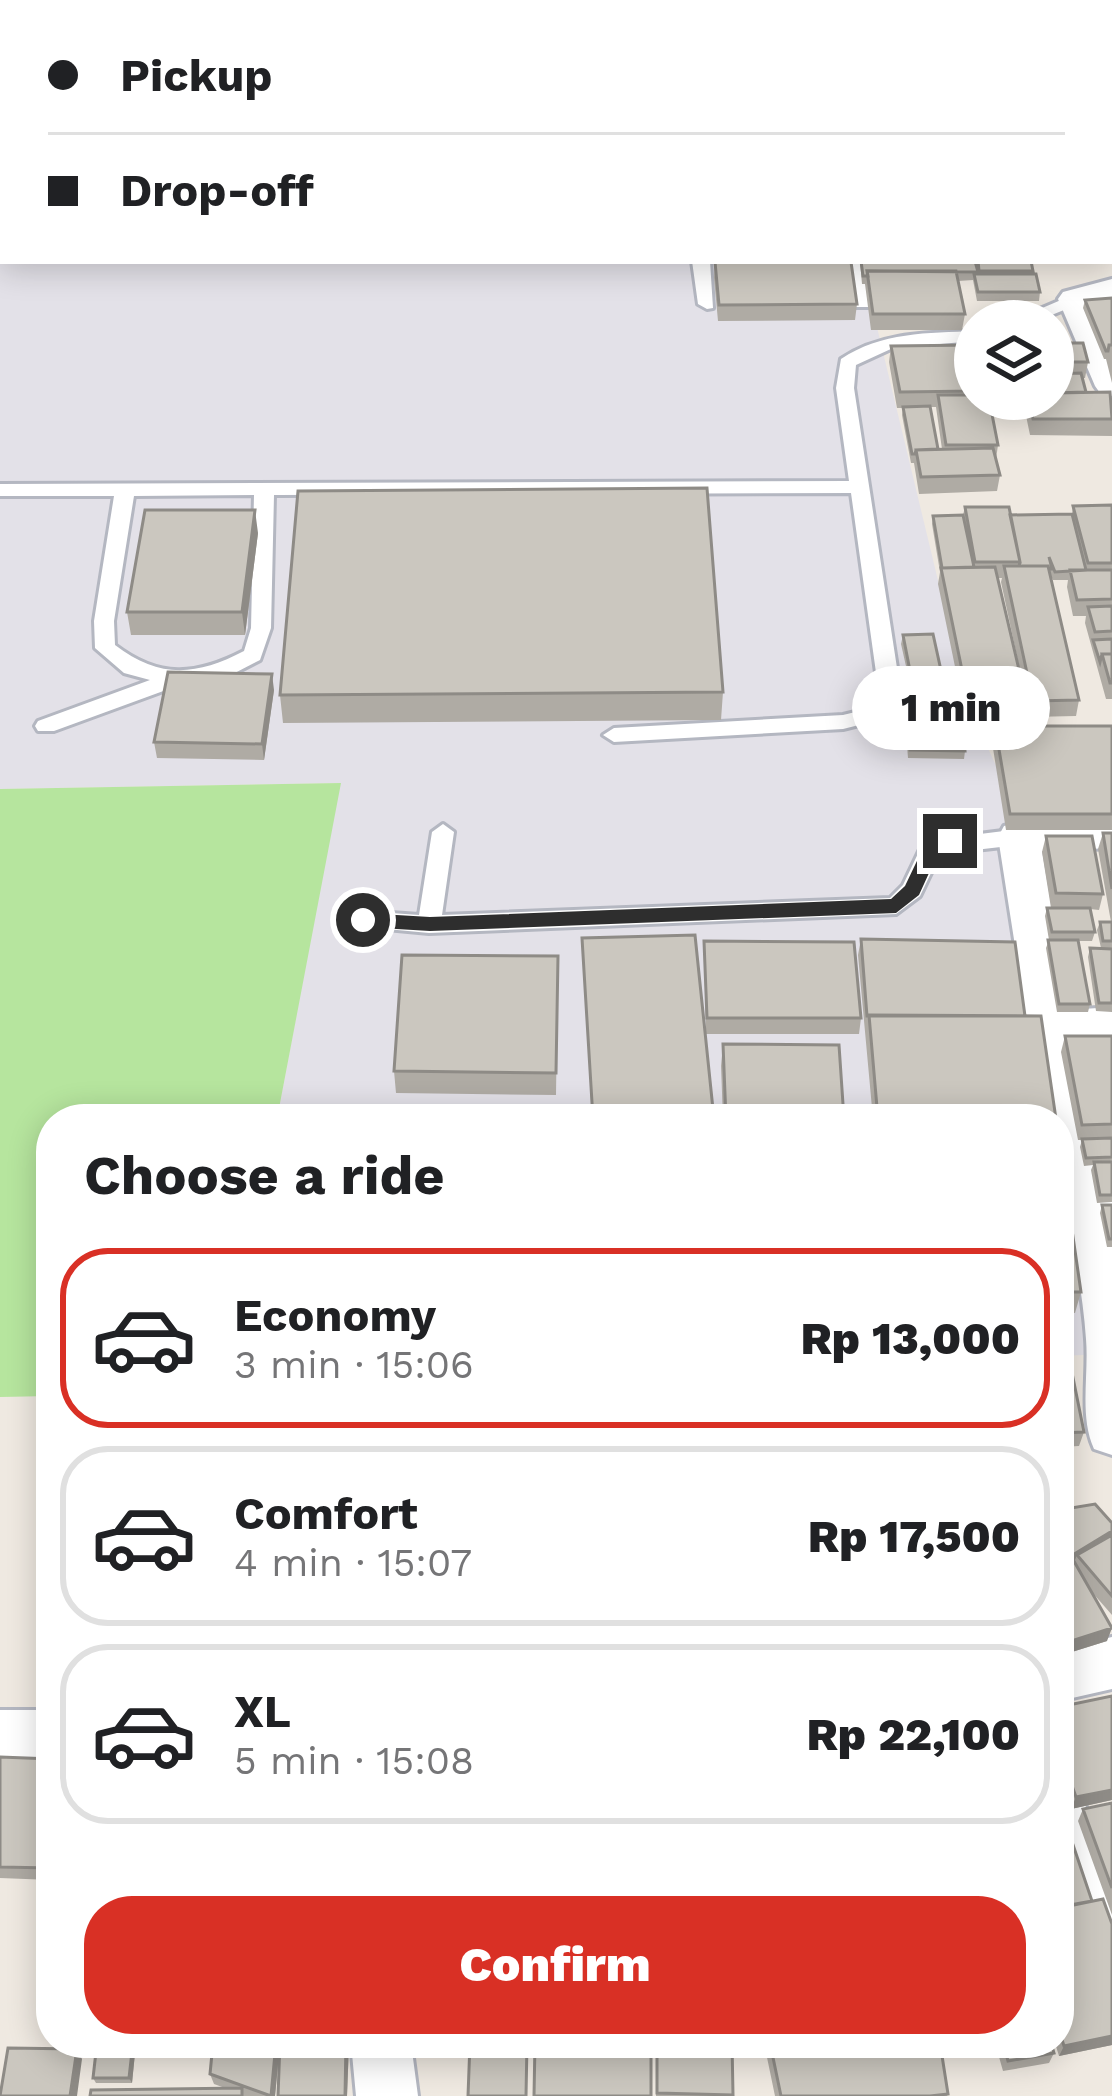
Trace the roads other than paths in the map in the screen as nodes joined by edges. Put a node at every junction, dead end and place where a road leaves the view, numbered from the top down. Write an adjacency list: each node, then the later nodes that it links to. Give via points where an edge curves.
1 (701, 264): 6 (lane)
2 (854, 264): 5 (street)
3 (1112, 290): 4 (street)
4 (1075, 299): 8 (street)
5 (859, 300)
6 (707, 304)
7 (954, 338): 9 (lane, via 891,342 847,363)
8 (1112, 386)
9 (858, 487): 10 (lane); 15 (lane, via 890,694 879,713)
10 (264, 489): 12 (lane); 13 (lane, via 261,628 253,656)
11 (0, 490): 12 (lane)
12 (125, 490): 13 (lane, via 105,648 131,668)
13 (175, 679): 14 (lane)
14 (46, 726)
15 (614, 735)
16 (442, 832): 20 (lane)
17 (1112, 833): 18 (street)
18 (1019, 837): 20 (lane, via 932,847 896,906); 22 (street)
19 (363, 920): 20 (lane)
20 (430, 924)
21 (1112, 1024): 22 (street)
22 (1050, 1028): 23 (street)
23 (1068, 1104)
24 (1074, 1127): 25 (street)
25 (1111, 1340): 26 (street)
26 (1112, 1433)
27 (1112, 1663): 28 (street)
28 (1074, 1672)
29 (0, 1737): 30 (street)
30 (36, 1737)
31 (1074, 1848): 32 (street)
32 (1112, 1943)
33 (383, 2058): 34 (street)
34 (387, 2096)

